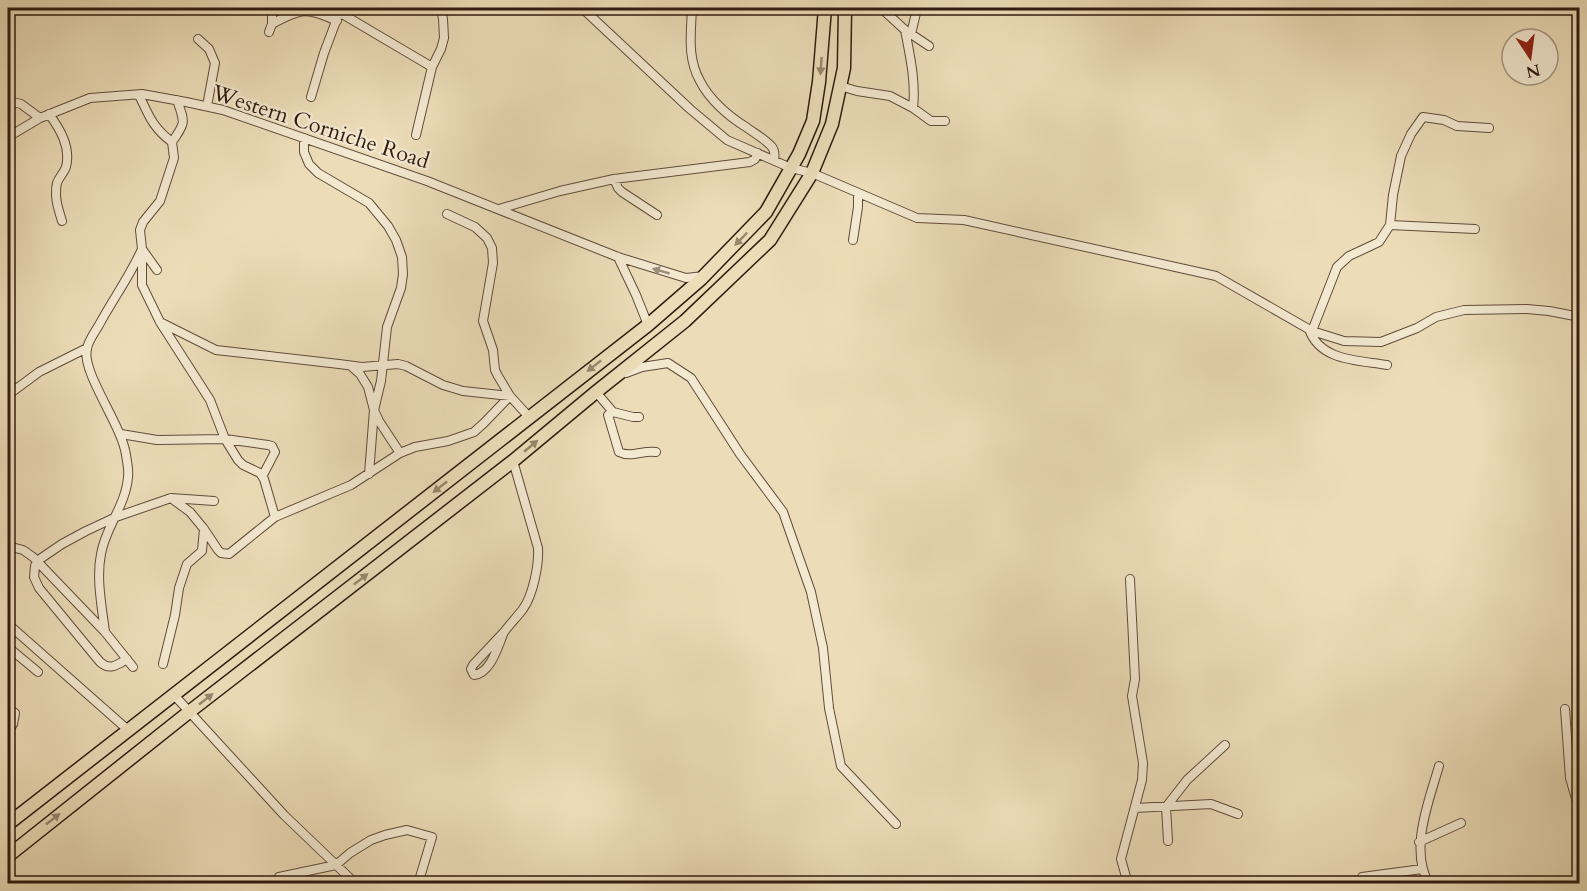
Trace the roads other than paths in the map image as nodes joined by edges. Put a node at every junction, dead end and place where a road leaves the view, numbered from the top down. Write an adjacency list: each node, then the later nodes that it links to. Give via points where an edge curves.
1 (272, 8): 10 (street, via 270,28 293,14 309,10)
2 (441, 8): 14 (street, via 444,38)
3 (582, 8): 30 (street, via 727,140)
4 (692, 8): 31 (street, via 691,58 701,83 729,114 770,145)
5 (825, 8): 32 (main road, one-way to 32, via 813,121)
6 (845, 8): 15 (main road)
7 (881, 8): 11 (street)
8 (919, 8): 11 (street)
9 (338, 9): 10 (street); 14 (street)
10 (337, 21): 17 (street)
11 (908, 32): 13 (street); 21 (street)
12 (198, 39): 20 (street, via 209,49 215,63)
13 (929, 46)
14 (432, 67): 26 (street)
15 (840, 86): 21 (street, via 890,96); 33 (main road, via 832,124)
16 (139, 95): 18 (street, Western Corniche Road); 22 (street, Western Corniche Road, via 90,98); 29 (street, via 152,123)
17 (311, 97)
18 (177, 100): 20 (street, Western Corniche Road); 29 (street, via 184,120)
19 (8, 101): 23 (street, via 21,104)
20 (207, 106): 28 (street, Western Corniche Road)
21 (913, 108): 24 (street, via 931,121)
22 (49, 114): 23 (street, Western Corniche Road); 39 (street, via 64,139 68,155 58,181 56,201)
23 (40, 118): 27 (street, Western Corniche Road)
24 (945, 121)
25 (1489, 128): 40 (street, via 1457,126 1423,117 1401,156)
26 (416, 135)
27 (8, 137)
28 (304, 138): 36 (street, Western Corniche Road); 52 (street, via 304,152 313,169 369,203 388,226 399,248 403,274 387,327)
29 (172, 142): 43 (street, via 174,158 160,201 140,230)
30 (758, 153): 31 (street); 34 (street, via 750,162)
31 (774, 160): 32 (street)
32 (791, 168): 33 (street); 46 (main road, one-way to 46, via 766,212)
33 (812, 173): 35 (street); 55 (main road, via 770,240 685,321)
34 (614, 179): 36 (street); 38 (street, via 622,192)
35 (858, 193): 42 (street); 50 (street, via 917,218 964,220 1216,276)
36 (499, 209): 44 (street, Western Corniche Road)
37 (447, 214): 58 (street, via 475,227 492,248 483,321 495,370)
38 (657, 215)
39 (62, 220)
40 (1390, 225): 41 (street); 50 (street, via 1379,242 1349,256 1337,267)
41 (1475, 229)
42 (853, 240)
43 (142, 249): 45 (street); 48 (street, via 142,285); 51 (street)
44 (618, 257): 46 (street, Western Corniche Road, one-way to 44, via 686,278); 49 (street)
45 (157, 270)
46 (705, 275): 49 (main road)
47 (1580, 316): 50 (street, via 1549,310 1464,310 1436,317 1381,342 1344,341)
48 (160, 322): 54 (street, via 216,351); 64 (street, via 210,400)
49 (648, 325): 61 (main road, one-way to 61)
50 (1310, 330): 53 (street, via 1312,338 1338,358)
51 (87, 348): 57 (street, via 39,372); 63 (street, via 91,374)
52 (383, 365): 54 (street); 58 (street, via 406,366 463,391); 59 (street)
53 (1387, 365)
54 (351, 366): 59 (street, via 368,387)
55 (616, 376): 56 (main road); 100 (street, via 668,363 691,378 783,513 811,592 824,648 829,708 841,766)
56 (596, 392): 60 (street); 67 (main road, one-way to 56)
57 (8, 395)
58 (510, 396): 61 (street); 66 (street, via 474,432)
59 (374, 410): 66 (street); 68 (street)
60 (614, 412): 62 (street); 65 (street, via 608,415 619,452)
61 (529, 417): 86 (main road, one-way to 86)
62 (639, 417)
63 (121, 434): 64 (street, via 157,440); 72 (street, via 129,476)
64 (225, 439): 69 (street, via 240,463); 69 (street, via 272,446 274,455)
65 (656, 452)
66 (400, 453): 68 (street)
67 (513, 461): 80 (street, via 538,554 534,581 524,607); 89 (main road, one-way to 67)
68 (369, 474): 73 (street)
69 (262, 475): 73 (street)
70 (171, 498): 71 (street); 72 (street); 74 (street)
71 (214, 501)
72 (116, 517): 76 (street); 79 (street, via 100,554)
73 (275, 517): 74 (street, via 229,554 218,550)
74 (204, 529): 83 (street, via 202,551 187,564 179,588)
75 (8, 546): 76 (street, via 23,550)
76 (37, 561): 79 (street); 82 (street, via 34,577 39,588 100,662 110,667)
77 (1130, 579): 95 (street, via 1135,679 1132,696 1143,763)
78 (8, 624): 90 (street)
79 (105, 632): 82 (street)
80 (504, 632): 80 (street, via 490,662 481,674 474,675 473,665)
81 (8, 647): 85 (street)
82 (127, 659): 84 (street)
83 (163, 664)
84 (133, 667)
85 (38, 672)
86 (174, 695): 89 (street); 90 (main road)
87 (8, 708): 91 (street, via 15,713)
88 (1565, 709): 96 (street, via 1570,778)
89 (189, 712): 103 (main road, one-way to 89); 105 (street)
90 (129, 730): 99 (main road)
91 (8, 732)
92 (1225, 745): 94 (street, via 1187,780)
93 (1439, 766): 102 (street)
94 (1166, 807): 95 (street); 97 (street, via 1211,804); 101 (street)
95 (1135, 808): 112 (street, via 1121,859)
96 (1580, 812)
97 (1238, 814)
98 (1461, 823): 102 (street)
99 (8, 824)
100 (896, 824)
101 (1168, 841)
102 (1419, 842): 106 (street)
103 (8, 856)
104 (1580, 861): 107 (street)
105 (336, 865): 109 (street, via 279,877); 110 (street); 111 (street, via 371,840 406,830 417,832 432,837)
106 (1422, 869): 108 (street); 113 (street)
107 (1580, 869)
108 (1362, 877)
109 (279, 884)
110 (356, 884)
111 (418, 884)
112 (1128, 884)
113 (1429, 884)

